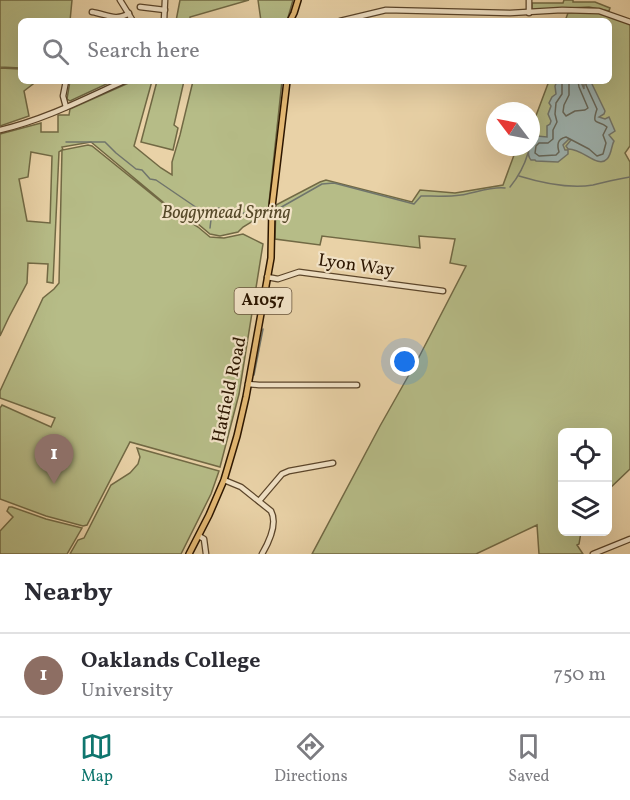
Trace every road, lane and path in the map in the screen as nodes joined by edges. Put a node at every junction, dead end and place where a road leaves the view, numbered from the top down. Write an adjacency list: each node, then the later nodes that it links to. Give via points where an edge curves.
1 (120, 0): 8 (street)
2 (165, 0): 6 (street)
3 (298, 0): 12 (main road)
4 (529, 0): 9 (street)
5 (140, 7): 6 (street)
6 (165, 10): 11 (street)
7 (92, 12): 8 (street, via 110,17)
8 (129, 13): 10 (street)
9 (529, 13): 13 (street, via 393,10); 14 (street, via 599,11)
10 (132, 18)
11 (164, 18)
12 (293, 18)
13 (352, 18)
14 (630, 22)
15 (65, 84): 18 (street)
16 (117, 84): 18 (street)
17 (287, 84): 20 (main road, Hatfield Road / A1057)
18 (66, 107): 19 (street)
19 (0, 130)
20 (267, 277): 21 (street, Lyon Way, via 278,279 299,272); 22 (main road, Hatfield Road / A1057)
21 (443, 291)
22 (248, 384): 23 (street); 25 (main road, Hatfield Road / A1057)
23 (357, 385)
24 (333, 463): 26 (street, via 282,474)
25 (224, 480): 26 (street); 27 (main road, Hatfield Road / A1057)
26 (259, 501): 31 (street, via 273,516 271,535)
27 (203, 539): 29 (main road, Hatfield Road / A1057); 30 (street)
28 (630, 539): 32 (street)
29 (189, 554)
30 (206, 554)
31 (262, 554)
32 (593, 554)

